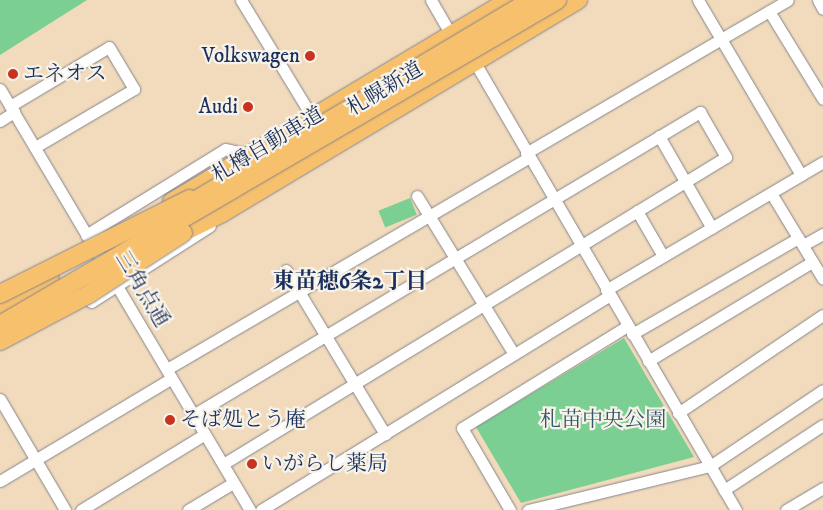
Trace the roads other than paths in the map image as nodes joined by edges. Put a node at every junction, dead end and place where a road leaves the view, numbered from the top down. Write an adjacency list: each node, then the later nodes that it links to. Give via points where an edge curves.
1 (241, 0): 19 (street)
2 (431, 0): 12 (street)
3 (509, 0): 12 (highway, 札幌新道)
4 (530, 0): 28 (highway, 札樽自動車道, bridge)
5 (557, 0): 28 (highway, 札樽自動車道, bridge)
6 (578, 0): 14 (highway, 札幌新道)
7 (698, 0): 13 (street)
8 (788, 0): 11 (street)
9 (818, 0): 10 (street)
10 (823, 9)
11 (769, 11): 13 (street); 15 (street)
12 (450, 33): 19 (highway, 札幌新道)
13 (721, 38): 24 (street); 26 (street)
14 (474, 61): 24 (street); 28 (highway, 札幌新道)
15 (819, 84): 17 (street)
16 (0, 89): 18 (street, 三角点通)
17 (823, 99)
18 (12, 109): 20 (street); 22 (street, 三角点通); 22 (street, via 109,47 134,89)
19 (312, 117): 23 (highway, 札幌新道)
20 (0, 120)
21 (659, 136): 27 (street); 27 (street, via 700,112 726,157); 31 (street)
22 (35, 147): 36 (street, 三角点通)
23 (248, 154): 36 (street, via 225,149); 39 (highway, 札幌新道)
24 (527, 156): 31 (street); 33 (street)
25 (823, 162): 26 (street)
26 (801, 175): 29 (street)
27 (686, 182): 32 (street); 34 (street)
28 (246, 184): 43 (highway, 札幌新道); 46 (street); 49 (highway, 札樽自動車道, bridge); 52 (highway, 札樽自動車道, bridge); 55 (highway, bridge, via 159,251)
29 (771, 193): 34 (street); 37 (street)
30 (417, 196): 33 (street)
31 (551, 200): 38 (street); 41 (street)
32 (637, 210): 38 (street); 40 (street)
33 (429, 216): 41 (street); 47 (street)
34 (712, 228): 40 (street)
35 (823, 234): 37 (street)
36 (86, 235): 39 (street, 三角点通)
37 (800, 241): 42 (street); 53 (street)
38 (579, 246): 48 (street); 50 (street)
39 (97, 250): 43 (street, 三角点通); 49 (highway, 札幌新道)
40 (663, 256): 48 (street)
41 (454, 258): 50 (street); 54 (street)
42 (812, 262): 45 (street); 58 (street)
43 (109, 268): 46 (street, 三角点通); 52 (highway, 札幌新道)
44 (286, 270): 47 (street)
45 (823, 279)
46 (120, 286): 56 (street); 59 (street, 三角点通)
47 (298, 292): 54 (street); 59 (street)
48 (608, 293): 53 (street); 57 (street)
49 (2, 302)
50 (483, 304): 57 (street); 60 (street)
51 (823, 315): 63 (street)
52 (0, 324)
53 (630, 330): 58 (street); 80 (street, via 462,428)
54 (324, 335): 60 (street); 64 (street)
55 (0, 341)
56 (0, 350)
57 (514, 354): 67 (street)
58 (648, 361): 63 (street)
59 (169, 373): 64 (street, 三角点通); 68 (street)
60 (355, 384): 67 (street); 69 (street)
61 (821, 395): 70 (street)
62 (0, 399): 68 (street)
63 (678, 413): 70 (street)
64 (193, 415): 66 (street, 三角点通)
65 (823, 425): 74 (street)
66 (205, 434): 69 (street, 三角点通); 76 (street)
67 (385, 434): 79 (street)
68 (35, 459): 71 (street); 75 (street)
69 (223, 464): 72 (street, 三角点通)
70 (710, 466): 74 (street); 81 (street)
71 (0, 481)
72 (233, 483): 77 (street); 78 (street, 三角点通)
73 (823, 488): 83 (street)
74 (724, 490): 82 (street)
75 (65, 510)
76 (81, 510)
77 (188, 510)
78 (250, 510)
79 (261, 510)
80 (510, 510)
81 (528, 510)
82 (736, 510)
83 (786, 510)

